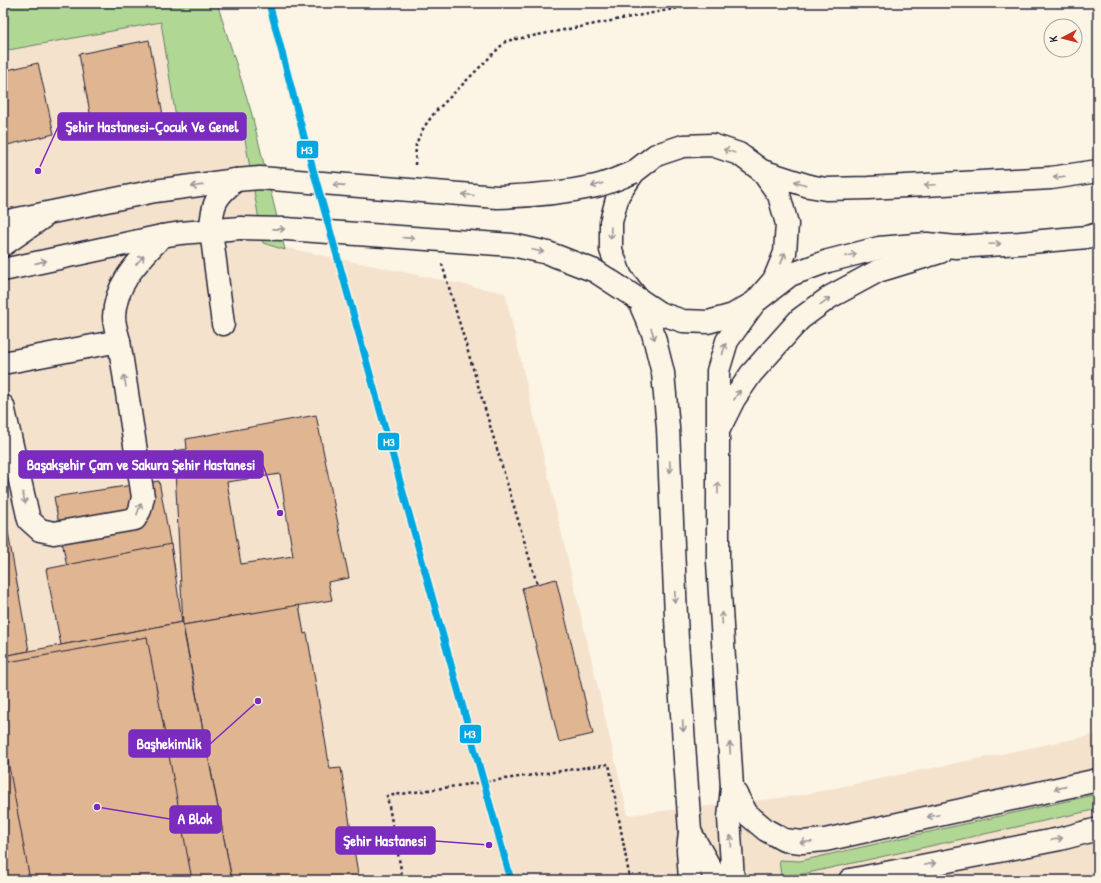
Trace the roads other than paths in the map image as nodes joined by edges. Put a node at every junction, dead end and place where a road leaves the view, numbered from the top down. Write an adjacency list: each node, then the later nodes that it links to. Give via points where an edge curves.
1 (762, 171): 2 (street, one-way to 1, via 1051,178 826,189); 3 (street, one-way to 3, via 739,154 712,145 683,146 656,155); 14 (street, one-way to 1, via 774,280 785,253 787,224 779,195)
2 (1098, 171)
3 (634, 172): 4 (street, one-way to 4, bridge, via 597,185 560,193 497,197 260,178); 13 (street, one-way to 13, bridge, via 618,195 610,222 611,250 621,277)
4 (236, 180): 5 (street, one-way to 5, via 156,191); 7 (street, via 216,199)
5 (51, 212): 6 (street); 10 (street)
6 (3, 222)
7 (211, 230): 9 (street); 13 (street, one-way to 13, bridge, via 286,229 512,245 548,253 595,271); 15 (street)
8 (1098, 234): 11 (street, one-way to 8)
9 (162, 236): 12 (street, one-way to 9); 16 (street, one-way to 9, via 114,318 117,296 129,272)
10 (3, 245)
11 (956, 247): 14 (street, one-way to 11, via 790,276 828,261 879,248 927,244); 19 (street, one-way to 11, via 751,374 800,320 830,297 878,271)
12 (3, 270)
13 (638, 298): 14 (street, via 659,313 683,321 708,322 733,315); 23 (street, one-way to 23, via 653,333 663,373)
14 (755, 302): 19 (street, one-way to 14, via 718,371 727,341)
15 (223, 324)
16 (119, 341): 17 (street); 18 (street, one-way to 16, via 29,520 40,530 54,533 135,519 143,497)
17 (3, 363)
18 (3, 406)
19 (718, 429): 21 (street, one-way to 19, via 718,562)
20 (1098, 780): 21 (street, one-way to 21, via 825,840 802,842 784,840 766,830 748,814)
21 (732, 787): 26 (street, one-way to 21, via 729,818)
22 (1098, 829): 27 (street, one-way to 22)
23 (690, 832): 24 (street); 25 (street)
24 (690, 880)
25 (717, 880)
26 (733, 880)
27 (850, 880)

